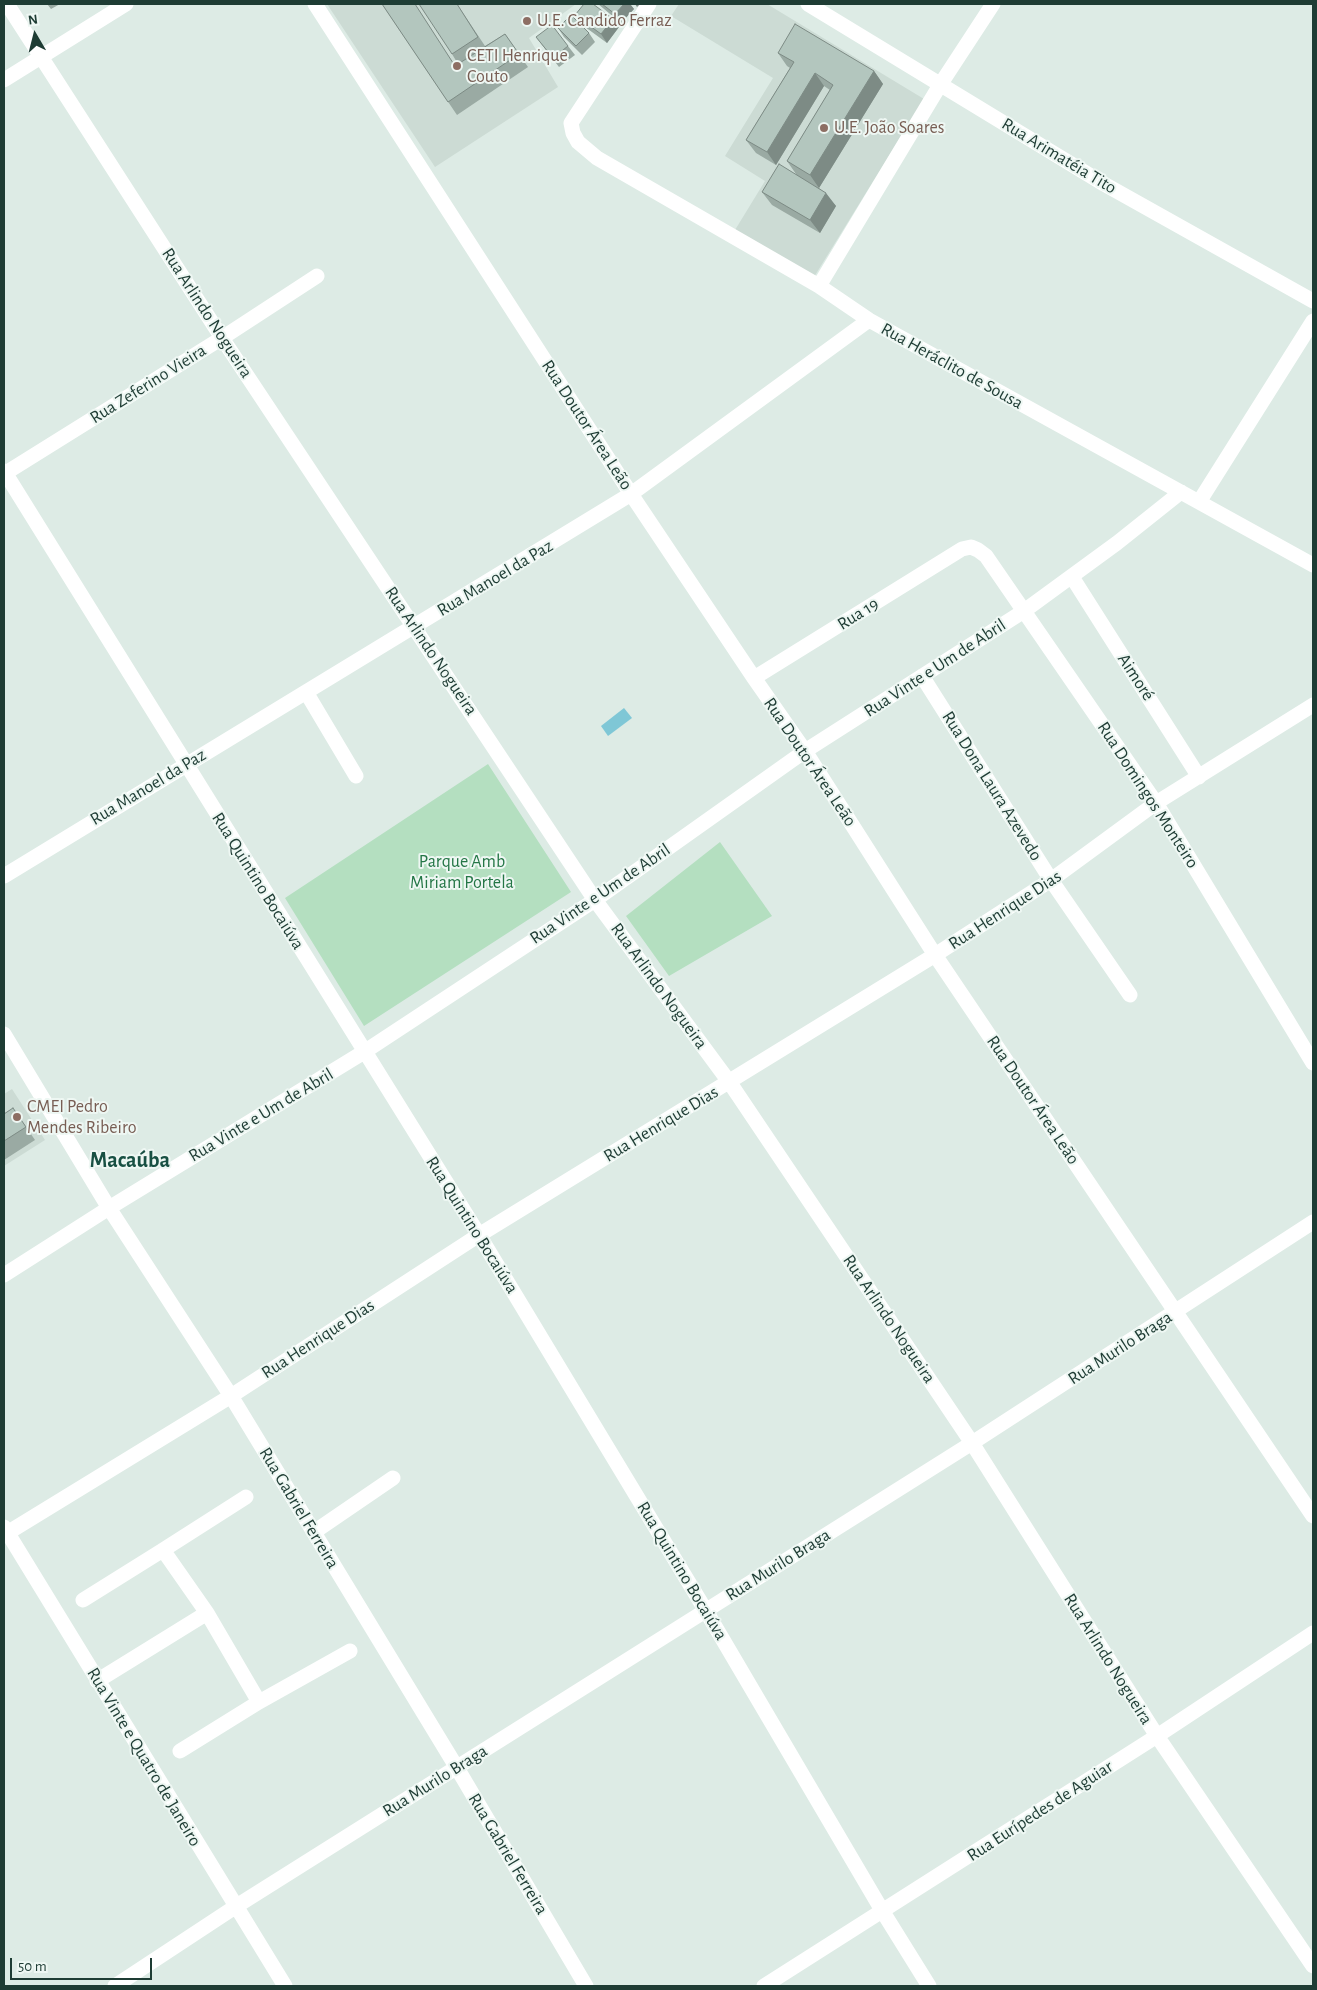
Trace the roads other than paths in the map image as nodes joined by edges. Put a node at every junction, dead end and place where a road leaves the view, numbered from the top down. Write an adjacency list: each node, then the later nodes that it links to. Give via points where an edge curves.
1 (7, 4): 7 (street, Rua Arlindo Nogueira)
2 (126, 4): 7 (street)
3 (315, 4): 18 (street, Rua Doutor Área Leão)
4 (649, 4): 11 (street, Rua Heráclito de Sousa, via 571,123 573,134 597,158)
5 (808, 4): 9 (street, Rua Arimatéia Tito)
6 (994, 4): 9 (street)
7 (41, 57): 8 (street); 15 (street, Rua Arlindo Nogueira)
8 (4, 80)
9 (940, 85): 11 (street); 12 (street, Rua Arimatéia Tito, via 1104,184)
10 (317, 276): 15 (street, Rua Zeferino Vieira)
11 (819, 286): 13 (street, Rua Heráclito de Sousa)
12 (1313, 301)
13 (869, 320): 17 (street, Rua Heráclito de Sousa); 18 (street, Rua Manoel da Paz)
14 (1313, 321): 19 (street)
15 (222, 338): 16 (street, Rua Zeferino Vieira); 24 (street, Rua Arlindo Nogueira)
16 (4, 473): 30 (street, Rua Quintino Bocaiúva)
17 (1181, 492): 19 (street, Rua Heráclito de Sousa); 22 (street, Rua Vinte e Um de Abril)
18 (632, 494): 24 (street, Rua Manoel da Paz); 26 (street, Rua Doutor Área Leão)
19 (1199, 502): 21 (street, Rua Heráclito de Sousa)
20 (962, 549): 23 (street, Rua Domingos Monteiro, via 978,550 986,556); 26 (street, Rua 19)
21 (1313, 565)
22 (1072, 577): 23 (street, Rua Vinte e Um de Abril); 32 (street, Aimoré)
23 (1024, 611): 25 (street, Rua Vinte e Um de Abril); 33 (street, Rua Domingos Monteiro)
24 (414, 627): 27 (street, Rua Manoel da Paz); 36 (street, Rua Arlindo Nogueira)
25 (922, 676): 29 (street, Rua Vinte e Um de Abril); 35 (street, Rua Dona Laura Azevedo)
26 (754, 678): 29 (street, Rua Doutor Área Leão)
27 (306, 692): 30 (street, Rua Manoel da Paz); 31 (street)
28 (1313, 705): 32 (street, Rua Henrique Dias)
29 (805, 751): 36 (street, Rua Vinte e Um de Abril); 37 (street, Rua Doutor Área Leão)
30 (186, 764): 34 (street, Rua Manoel da Paz); 40 (street, Rua Quintino Bocaiúva)
31 (356, 776)
32 (1199, 777): 33 (street, Rua Henrique Dias)
33 (1156, 803): 35 (street, Rua Henrique Dias); 41 (street, Rua Domingos Monteiro)
34 (4, 876)
35 (1051, 880): 37 (street, Rua Henrique Dias); 38 (street, Rua Dona Laura Azevedo)
36 (595, 900): 40 (street, Rua Vinte e Um de Abril); 42 (street, Rua Arlindo Nogueira)
37 (935, 955): 42 (street, Rua Henrique Dias); 47 (street, Rua Doutor Área Leão)
38 (1130, 995)
39 (4, 1034): 43 (street, Rua Gabriel Ferreira)
40 (364, 1052): 43 (street, Rua Vinte e Um de Abril); 45 (street, Rua Quintino Bocaiúva)
41 (1313, 1063)
42 (730, 1083): 45 (street, Rua Henrique Dias); 49 (street, Rua Arlindo Nogueira)
43 (109, 1208): 46 (street, Rua Vinte e Um de Abril); 48 (street, Rua Gabriel Ferreira)
44 (1313, 1222): 47 (street, Rua Murilo Braga)
45 (479, 1235): 48 (street, Rua Henrique Dias); 57 (street, Rua Quintino Bocaiúva)
46 (4, 1275)
47 (1176, 1312): 49 (street, Rua Murilo Braga); 52 (street, Rua Doutor Área Leão)
48 (231, 1396): 53 (street, Rua Henrique Dias); 54 (street, Rua Gabriel Ferreira)
49 (972, 1443): 57 (street, Rua Murilo Braga); 63 (street, Rua Arlindo Nogueira)
50 (393, 1478): 54 (street)
51 (246, 1497): 55 (street)
52 (1313, 1516)
53 (5, 1532): 61 (street, Rua Vinte e Quatro de Janeiro)
54 (314, 1532): 65 (street, Rua Gabriel Ferreira)
55 (163, 1550): 56 (street); 58 (street)
56 (83, 1600)
57 (706, 1611): 65 (street, Rua Murilo Braga); 67 (street, Rua Quintino Bocaiúva)
58 (207, 1613): 61 (street); 62 (street)
59 (1313, 1632): 63 (street, Rua Eurípedes de Aguiar)
60 (350, 1651): 62 (street)
61 (97, 1681): 66 (street, Rua Vinte e Quatro de Janeiro)
62 (259, 1702): 64 (street)
63 (1157, 1736): 67 (street, Rua Eurípedes de Aguiar); 68 (street, Rua Arlindo Nogueira)
64 (180, 1751)
65 (457, 1768): 66 (street, Rua Murilo Braga); 71 (street, Rua Gabriel Ferreira)
66 (235, 1907): 69 (street, Rua Murilo Braga); 70 (street, Rua Vinte e Quatro de Janeiro)
67 (883, 1912): 72 (street, Rua Eurípedes de Aguiar); 73 (street, Rua Quintino Bocaiúva)
68 (1313, 1966)
69 (115, 1986)
70 (285, 1986)
71 (586, 1986)
72 (764, 1986)
73 (929, 1986)

